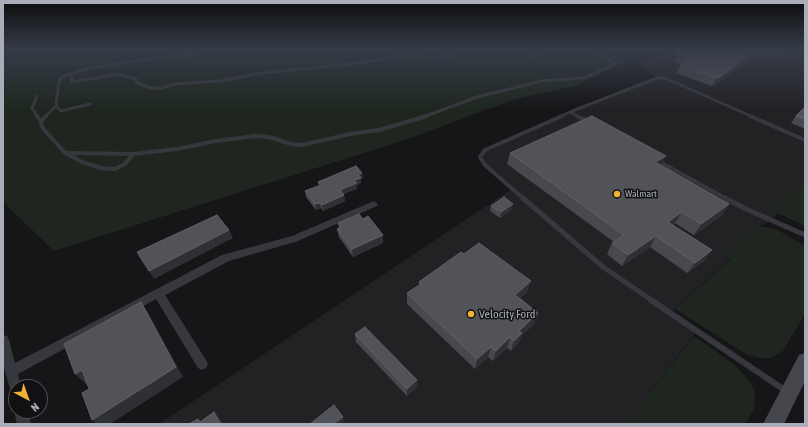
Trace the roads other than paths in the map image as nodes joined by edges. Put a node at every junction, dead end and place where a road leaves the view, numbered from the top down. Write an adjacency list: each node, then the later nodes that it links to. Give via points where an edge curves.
1 (84, 70): 4 (lane)
2 (292, 70): 4 (lane, via 219,81 174,84 162,88 151,88 118,74 71,82)
3 (603, 70): 13 (lane, via 584,78 542,81 477,96 436,113 379,130 302,144 255,136)
4 (70, 74): 7 (lane, via 59,81)
5 (37, 96): 9 (lane, via 32,108)
6 (90, 104): 7 (lane, via 61,111)
7 (56, 106): 9 (lane)
8 (570, 112): 10 (lane); 11 (lane, via 657,78 665,78); 23 (lane, via 485,150 480,157 485,166 603,267)
9 (41, 121): 12 (lane, via 44,131)
10 (595, 126)
11 (805, 140)
12 (64, 152): 13 (lane); 13 (lane, via 92,165 115,169 125,164)
13 (133, 154)
14 (651, 157): 16 (lane, via 746,209)
15 (374, 204): 17 (street, via 295,239 226,258)
16 (805, 235)
17 (158, 293): 20 (street); 21 (street)
18 (3, 340): 21 (street)
19 (805, 361): 23 (main road)
20 (202, 364)
21 (11, 371): 22 (street)
22 (13, 379)
23 (790, 394): 24 (main road)
24 (774, 424)

